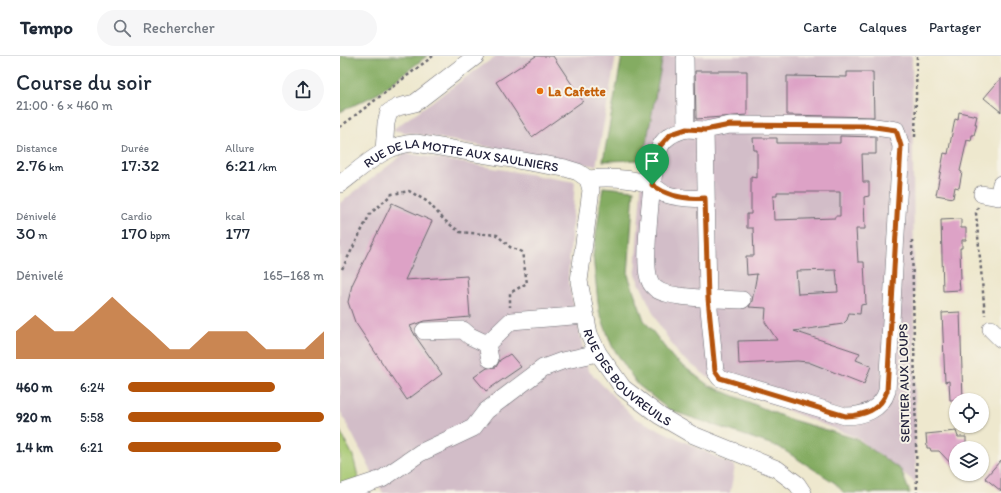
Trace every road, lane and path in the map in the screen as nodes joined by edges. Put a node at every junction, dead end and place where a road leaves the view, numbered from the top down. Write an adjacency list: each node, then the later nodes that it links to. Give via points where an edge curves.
1 (433, 56): 5 (path)
2 (476, 56): 9 (street, via 415,103 389,112)
3 (917, 56): 8 (path)
4 (685, 59): 6 (street)
5 (340, 127)
6 (686, 129): 7 (street); 13 (street, via 671,134 660,146)
7 (705, 130): 15 (street); 18 (street, via 730,125 868,126 896,130 901,146 887,391 884,399 873,410 859,416 845,416 720,378 715,371)
8 (915, 141)
9 (384, 151): 10 (street, RUE DE LA MOTTE AUX SAULNIERS, via 406,143 416,143 565,168 578,172); 11 (street, RUE DE LA MOTTE AUX SAULNIERS)
10 (588, 179): 13 (street, via 609,177); 20 (street, RUE DES BOUVREUILS, via 592,190 579,281)
11 (340, 184)
12 (1001, 184): 14 (street, via 998,197)
13 (652, 185): 15 (street, via 665,194 692,199); 18 (street, via 648,250 650,282 662,293)
14 (982, 194): 23 (path, via 976,213 984,313)
15 (705, 198): 18 (street)
16 (913, 234): 27 (path, SENTIER AUX LOUPS)
17 (342, 269): 21 (path, via 370,214 392,194 409,191 428,202 444,220 460,232 497,235 510,247 522,252 527,283 510,292)
18 (708, 298): 19 (street)
19 (742, 300)
20 (585, 315): 21 (street); 24 (street, RUE DES BOUVREUILS, via 589,334)
21 (512, 321): 22 (street, via 488,352 464,330)
22 (424, 331)
23 (996, 334)
24 (598, 353): 25 (street, via 543,368 486,411 473,428 420,453 382,479); 26 (street, RUE DES BOUVREUILS, via 623,388 660,416 691,434 777,469 797,484)
25 (340, 493)
26 (803, 493)
27 (917, 493)

